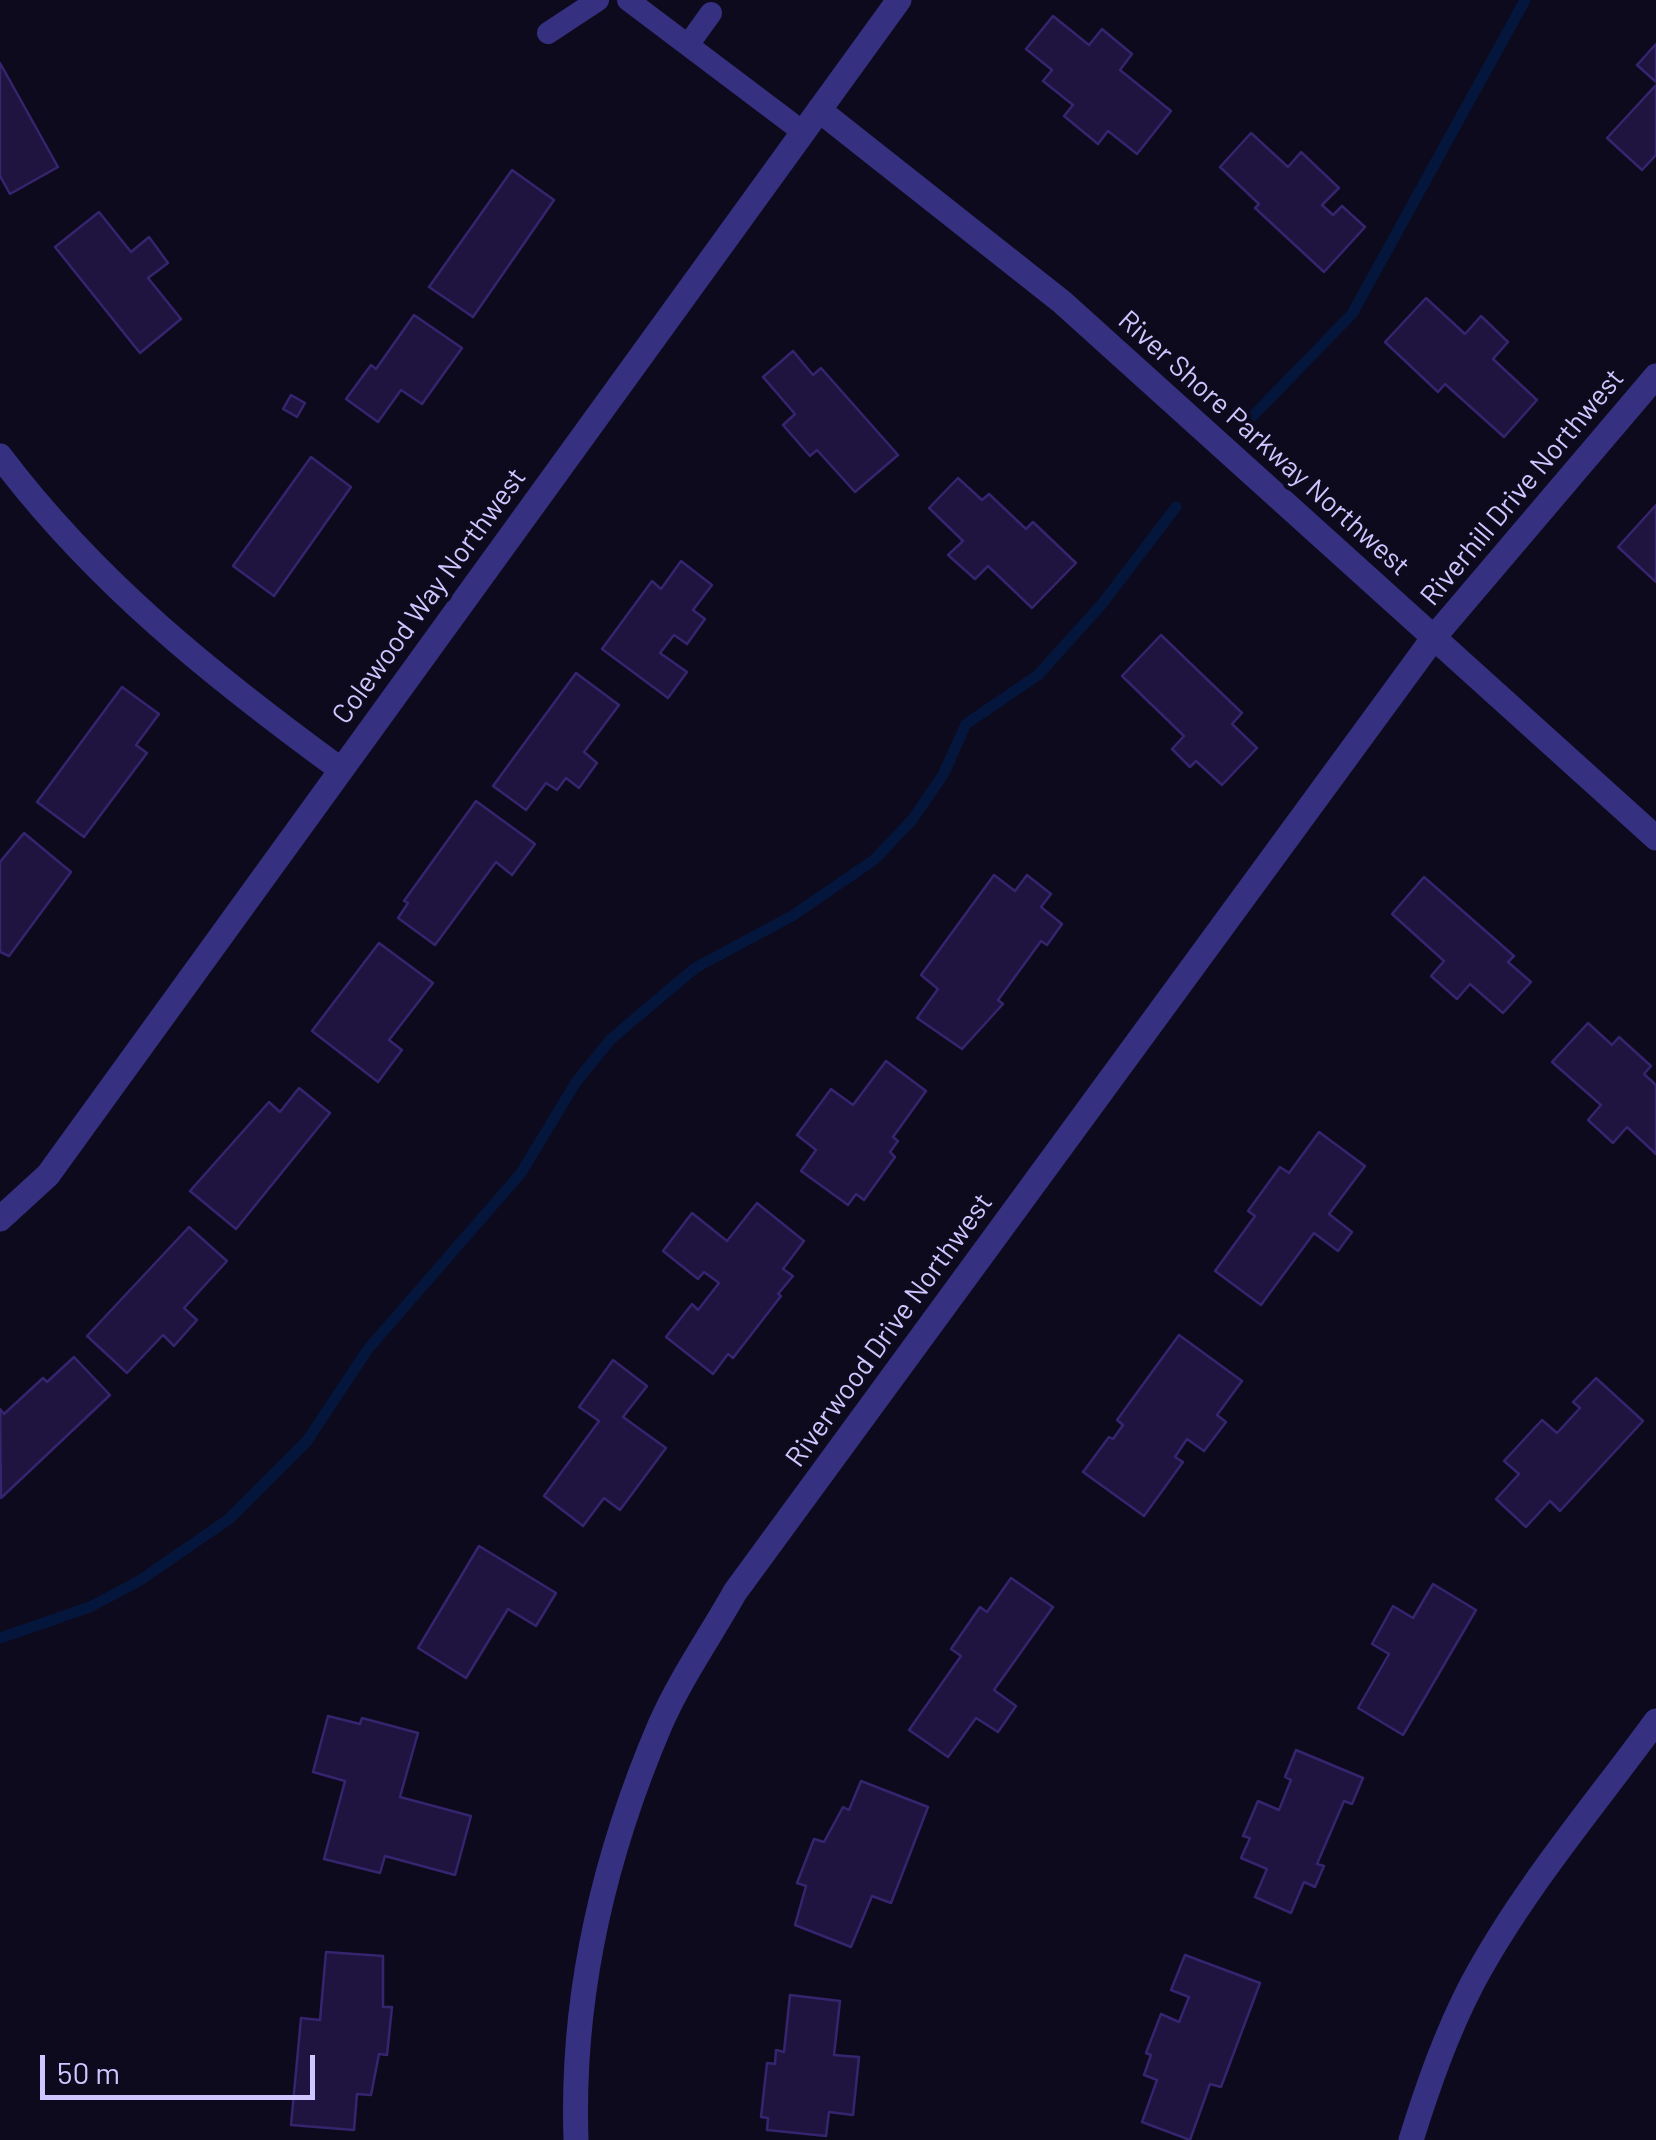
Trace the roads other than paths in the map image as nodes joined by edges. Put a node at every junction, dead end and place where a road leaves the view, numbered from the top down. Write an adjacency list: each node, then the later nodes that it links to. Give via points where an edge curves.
1 (598, 0): 5 (lane)
2 (628, 0): 6 (lane)
3 (898, 0): 7 (street, Colewood Way Northwest)
4 (711, 13): 6 (lane)
5 (548, 33)
6 (688, 45): 8 (lane)
7 (818, 110): 8 (street, Colewood Way Northwest); 11 (street, River Shore Parkway Northwest, via 1062,302)
8 (803, 132): 12 (street, Colewood Way Northwest)
9 (1656, 376): 11 (street, Riverhill Drive Northwest)
10 (0, 456): 12 (street, via 79,550 157,628)
11 (1435, 636): 13 (street, River Shore Parkway Northwest); 16 (street, Riverwood Drive Northwest, via 726,1608 661,1722 610,1859 582,1989)
12 (340, 769): 14 (street, Colewood Way Northwest, via 48,1175)
13 (1656, 838)
14 (0, 1219)
15 (1656, 1721): 17 (street, via 1472,1983 1435,2063)
16 (576, 2140)
17 (1412, 2140)

